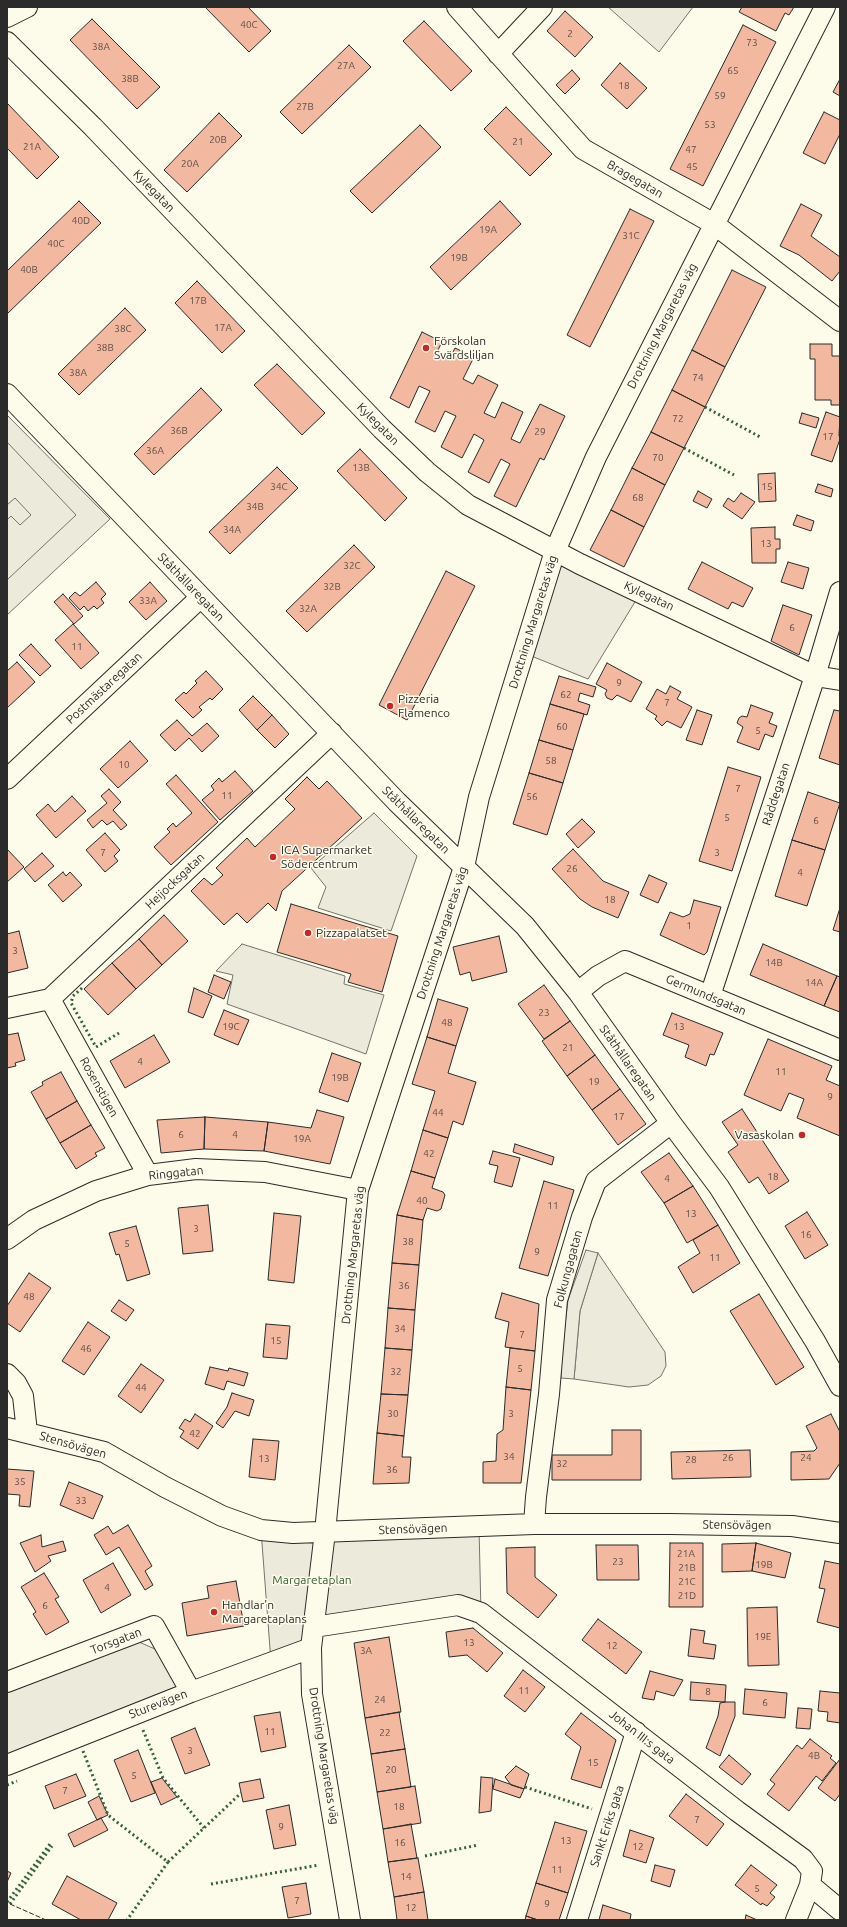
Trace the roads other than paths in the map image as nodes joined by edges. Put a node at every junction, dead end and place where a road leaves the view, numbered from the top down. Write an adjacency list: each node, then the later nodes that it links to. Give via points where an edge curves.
1 (27, 7): 5 (street)
2 (457, 7): 7 (street, Bragegatan)
3 (542, 7): 7 (street)
4 (825, 7): 8 (street, Drottning Margaretas väg)
5 (7, 17)
6 (7, 42): 11 (street, Kylegatan, via 93,127 382,429 427,472 468,505)
7 (498, 54): 8 (street, Bragegatan, via 583,149)
8 (714, 224): 9 (street, Bragegatan); 11 (street, Drottning Margaretas väg, via 596,457)
9 (840, 321)
10 (7, 394): 13 (street, Ståthållaregatan)
11 (555, 551): 14 (street, Kylegatan); 18 (street, Drottning Margaretas väg, via 479,797)
12 (840, 592): 14 (street, Råddegatan)
13 (201, 597): 16 (street, Ståthållaregatan); 17 (street, Postmästaregatan)
14 (815, 676): 15 (street, Kylegatan); 20 (street, Råddegatan)
15 (840, 680)
16 (332, 733): 18 (street, Ståthållaregatan, via 397,802); 21 (street, Heijocksgatan)
17 (7, 779)
18 (464, 867): 19 (street, Ståthållaregatan, via 525,926); 26 (street, Drottning Margaretas väg)
19 (578, 992): 20 (street, Germundsgatan, via 598,976 625,961); 24 (street, Ståthållaregatan)
20 (710, 996): 23 (street, Germundsgatan)
21 (50, 999): 22 (street); 25 (street, Rosenstigen)
22 (7, 1008)
23 (840, 1050)
24 (670, 1124): 29 (street, Ståthållaregatan, via 719,1187 815,1341); 32 (street, Folkungagatan, via 596,1181 582,1217 557,1300)
25 (148, 1175): 26 (street, Ringgatan, via 196,1169 265,1172); 27 (street, Ringgatan, via 96,1190 34,1220)
26 (358, 1190): 33 (street, Drottning Margaretas väg)
27 (7, 1239)
28 (7, 1374): 31 (street, via 23,1396)
29 (840, 1386)
30 (7, 1428): 31 (street, Stensövägen)
31 (27, 1432): 33 (street, Stensövägen, via 104,1452 222,1516 261,1530)
32 (534, 1524): 33 (street, Stensövägen); 34 (street, Stensövägen, via 792,1526)
33 (324, 1532): 35 (street, Drottning Margaretas väg)
34 (840, 1533)
35 (314, 1627): 36 (street, Drottning Margaretas väg); 39 (street, Johan III:s gata, via 458,1605 481,1613)
36 (311, 1648): 38 (street, Sturevägen); 43 (street, Drottning Margaretas väg, via 312,1694)
37 (7, 1682): 38 (street, Torsgatan, via 154,1626)
38 (191, 1692): 40 (street, Sturevägen)
39 (636, 1732): 41 (street, Johan III:s gata, via 803,1859 812,1871); 44 (street, Sankt Eriks gata)
40 (7, 1764)
41 (810, 1886): 42 (street); 45 (street)
42 (840, 1910)
43 (350, 1920)
44 (577, 1920)
45 (796, 1920)

